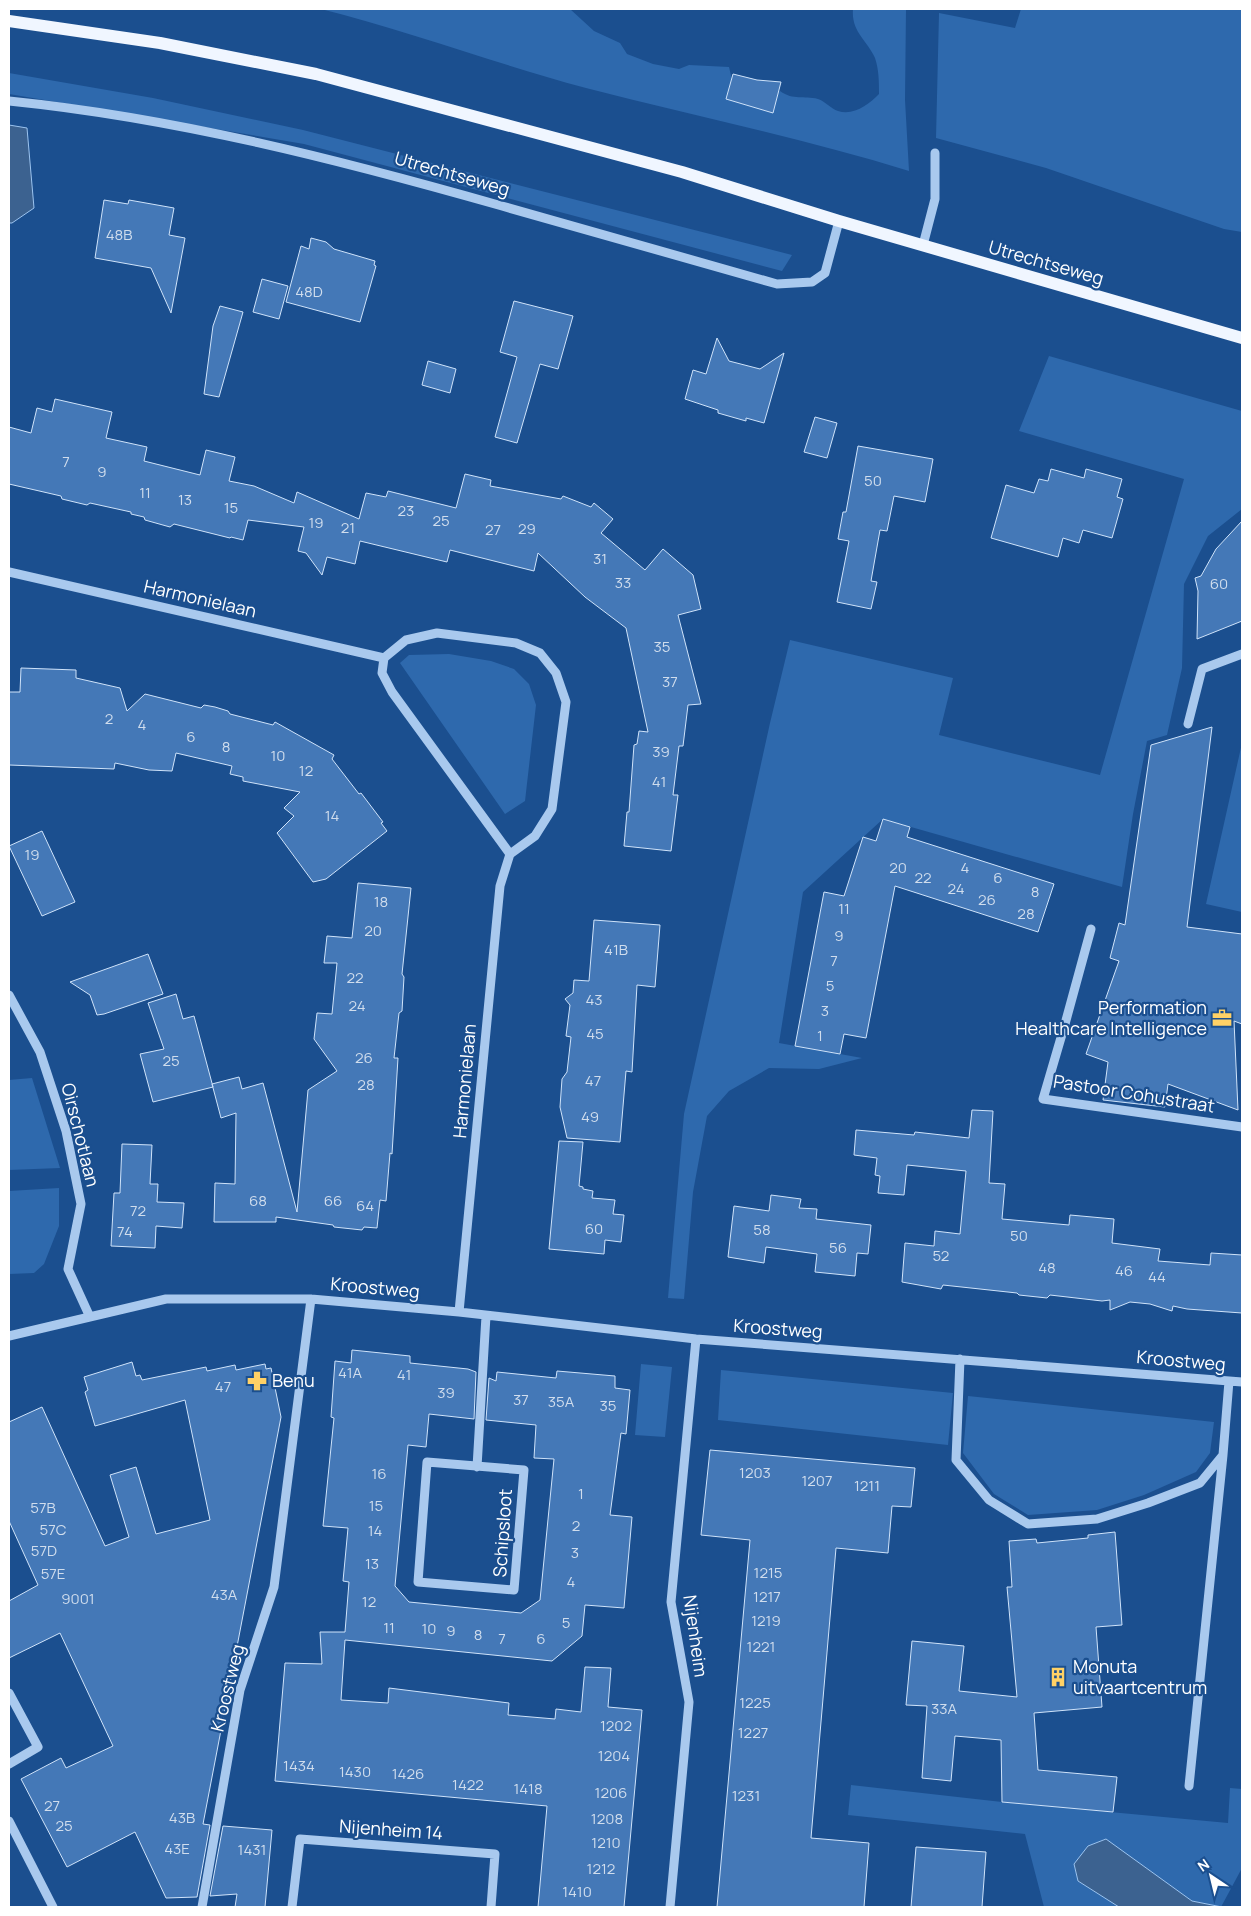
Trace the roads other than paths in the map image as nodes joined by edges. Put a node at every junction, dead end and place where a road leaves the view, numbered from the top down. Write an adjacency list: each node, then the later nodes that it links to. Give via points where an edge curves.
1 (9, 20): 4 (main road, Utrechtseweg, via 160,43 316,74 682,172)
2 (9, 101): 4 (street, Utrechtseweg, via 147,119 272,145 378,171 777,284 812,282 825,273)
3 (935, 153): 5 (street, via 935,199)
4 (839, 221): 5 (main road, Utrechtseweg)
5 (923, 246): 6 (main road, Utrechtseweg)
6 (1242, 338)
7 (9, 572): 9 (street, Harmonielaan)
8 (1242, 654): 10 (street, via 1202,669)
9 (384, 658): 11 (street, via 382,673 392,692); 11 (street, via 406,640 437,633 516,643 540,653 556,674 566,702 552,809 534,836)
10 (1188, 724)
11 (510, 854): 16 (street, Harmonielaan, via 500,886)
12 (1090, 929): 14 (street, Pastoor Cohustraat, via 1042,1099)
13 (9, 995): 18 (street, Oirschotlaan, via 40,1052 66,1131 81,1204 68,1269)
14 (1242, 1127)
15 (312, 1298): 16 (street, Kroostweg); 18 (street, Kroostweg, via 166,1299); 31 (street, Kroostweg, via 274,1587 240,1690)
16 (459, 1312): 17 (street, Kroostweg)
17 (486, 1316): 20 (street, Kroostweg); 25 (street)
18 (90, 1318): 19 (street, Kroostweg)
19 (9, 1336)
20 (696, 1339): 21 (street, Kroostweg); 34 (street, Nijenheim, via 671,1602 688,1702)
21 (960, 1359): 22 (street, Kroostweg); 24 (street, via 956,1460 989,1500 1028,1524 1098,1520 1148,1503 1200,1483)
22 (1229, 1381): 23 (street, Kroostweg); 24 (street)
23 (1242, 1382)
24 (1223, 1455): 28 (street)
25 (477, 1466): 25 (street, Schipsloot, via 427,1462 418,1582 514,1590 524,1470)
26 (9, 1693): 27 (street, via 38,1747)
27 (9, 1764)
28 (1188, 1786)
29 (9, 1821): 30 (street)
30 (53, 1907)
31 (202, 1907)
32 (292, 1907): 33 (street, Nijenheim 14, via 300,1839 495,1854)
33 (491, 1907)
34 (670, 1907)

